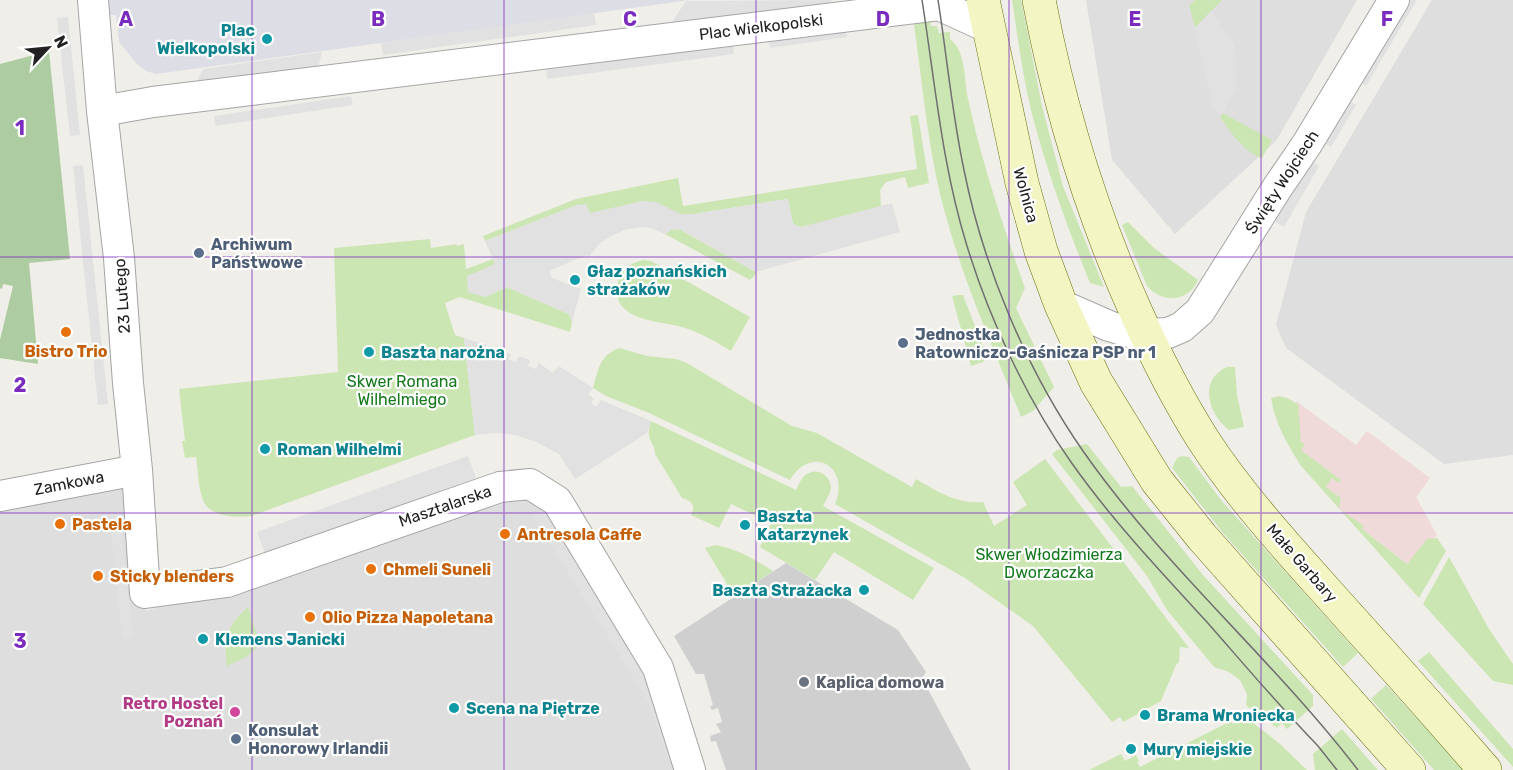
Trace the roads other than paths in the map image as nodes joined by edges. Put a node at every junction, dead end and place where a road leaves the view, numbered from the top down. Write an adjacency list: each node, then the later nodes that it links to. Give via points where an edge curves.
1 (93, 0): 5 (street, 23 Lutego)
2 (1039, 0): 7 (street, via 1076,155 1116,267)
3 (1394, 0): 7 (street, Święty Wojciech, via 1200,311 1168,333)
4 (985, 13): 5 (street, Plac Wielkopolski, via 939,5); 6 (street, Wolnica, via 1022,183)
5 (102, 111): 8 (street, 23 Lutego)
6 (1061, 305): 7 (street, Święty Wojciech, via 1109,326); 12 (street, Wolnica, via 1096,382 1157,481)
7 (1146, 334): 13 (street, Małe Garbary, via 1174,392 1247,499)
8 (138, 470): 9 (street, Zamkowa); 10 (street, 23 Lutego)
9 (0, 496)
10 (145, 593): 11 (street, Masztalarska, via 227,582 500,487 530,484 557,501 658,668)
11 (690, 770)
12 (1408, 770)
13 (1485, 770)

